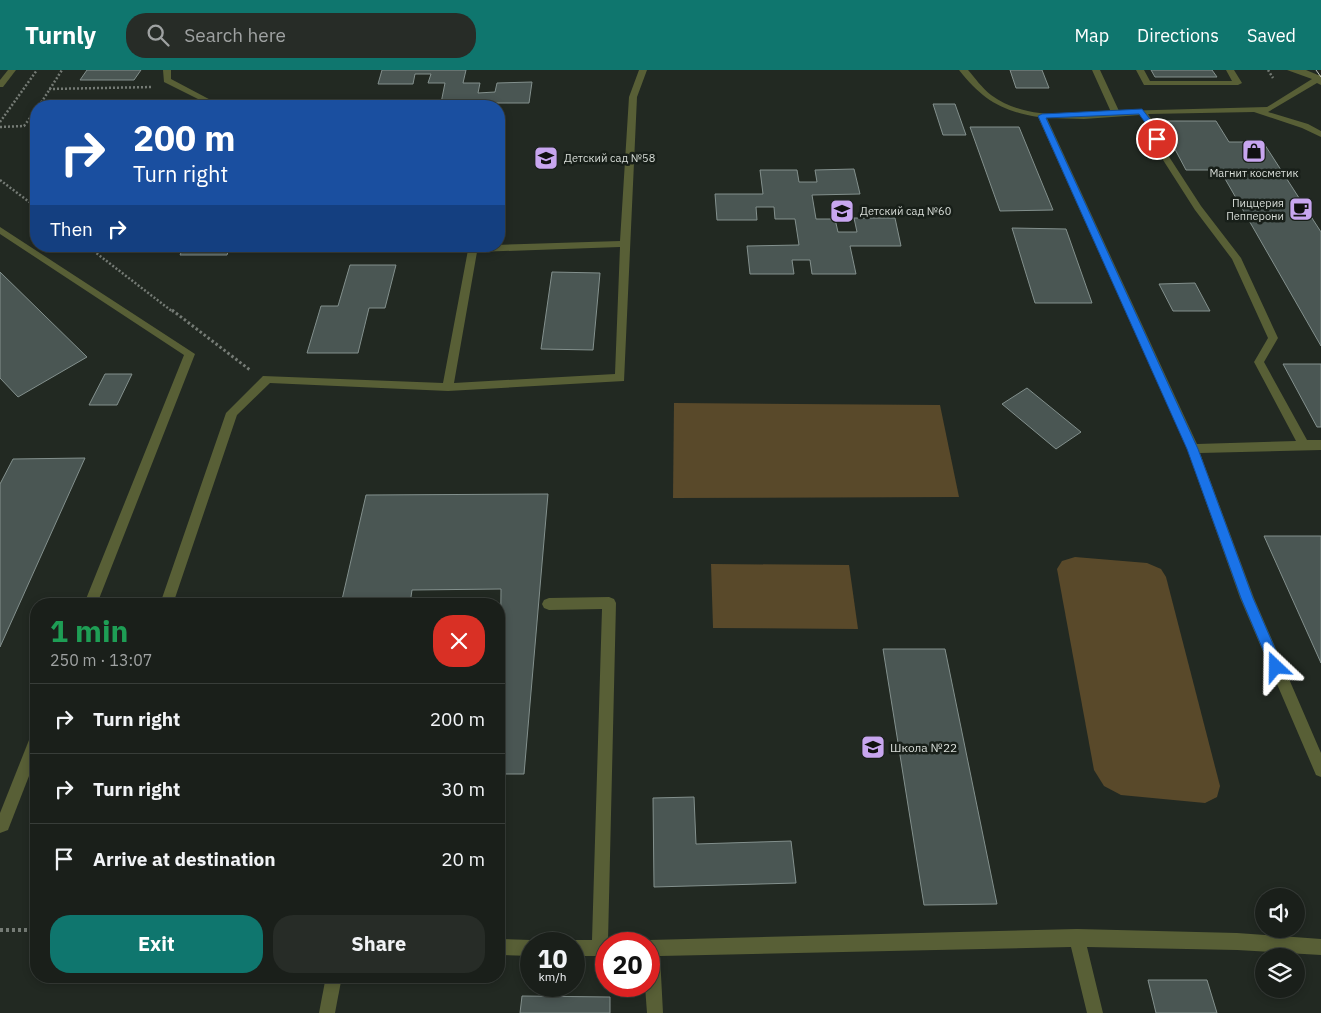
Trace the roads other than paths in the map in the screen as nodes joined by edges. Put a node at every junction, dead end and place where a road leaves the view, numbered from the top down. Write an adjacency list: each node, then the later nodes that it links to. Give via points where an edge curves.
1 (12, 70): 10 (lane)
2 (167, 70): 11 (lane, via 167,80)
3 (644, 70): 18 (lane, via 633,97)
4 (963, 70): 15 (lane, via 994,100 1018,111)
5 (1096, 70): 14 (lane)
6 (1140, 70): 7 (lane, via 1147,83 1238,83)
7 (1230, 70)
8 (1291, 70): 9 (lane, via 1300,70)
9 (1320, 79): 12 (lane, via 1277,105)
10 (0, 85)
11 (206, 100)
12 (1256, 110): 13 (lane); 16 (lane)
13 (1142, 112): 14 (lane); 24 (lane, via 1153,128 1160,149 1198,208 1236,258 1273,338 1259,362)
14 (1116, 113): 15 (lane)
15 (1042, 116): 26 (lane)
16 (1321, 134)
17 (0, 230): 20 (lane)
18 (625, 244): 19 (lane); 23 (lane, via 620,378)
19 (505, 247)
20 (30, 250)
21 (34, 252): 27 (lane, via 190,354)
22 (470, 252): 23 (lane)
23 (448, 386): 28 (lane, via 267,380 232,413)
24 (1304, 445): 25 (lane); 26 (lane)
25 (1321, 445)
26 (1193, 449): 31 (lane, via 1247,598)
27 (92, 598)
28 (168, 598)
29 (549, 604): 33 (lane, via 609,604)
30 (30, 755): 32 (lane, via 3,825)
31 (1321, 770)
32 (0, 825)
33 (603, 932)
34 (1077, 937): 36 (lane, via 1246,940); 38 (lane); 43 (lane)
35 (505, 947): 37 (lane)
36 (1321, 947)
37 (520, 948)
38 (660, 948)
39 (333, 983): 41 (lane)
40 (654, 997): 42 (lane)
41 (327, 1013)
42 (655, 1013)
43 (1095, 1013)

